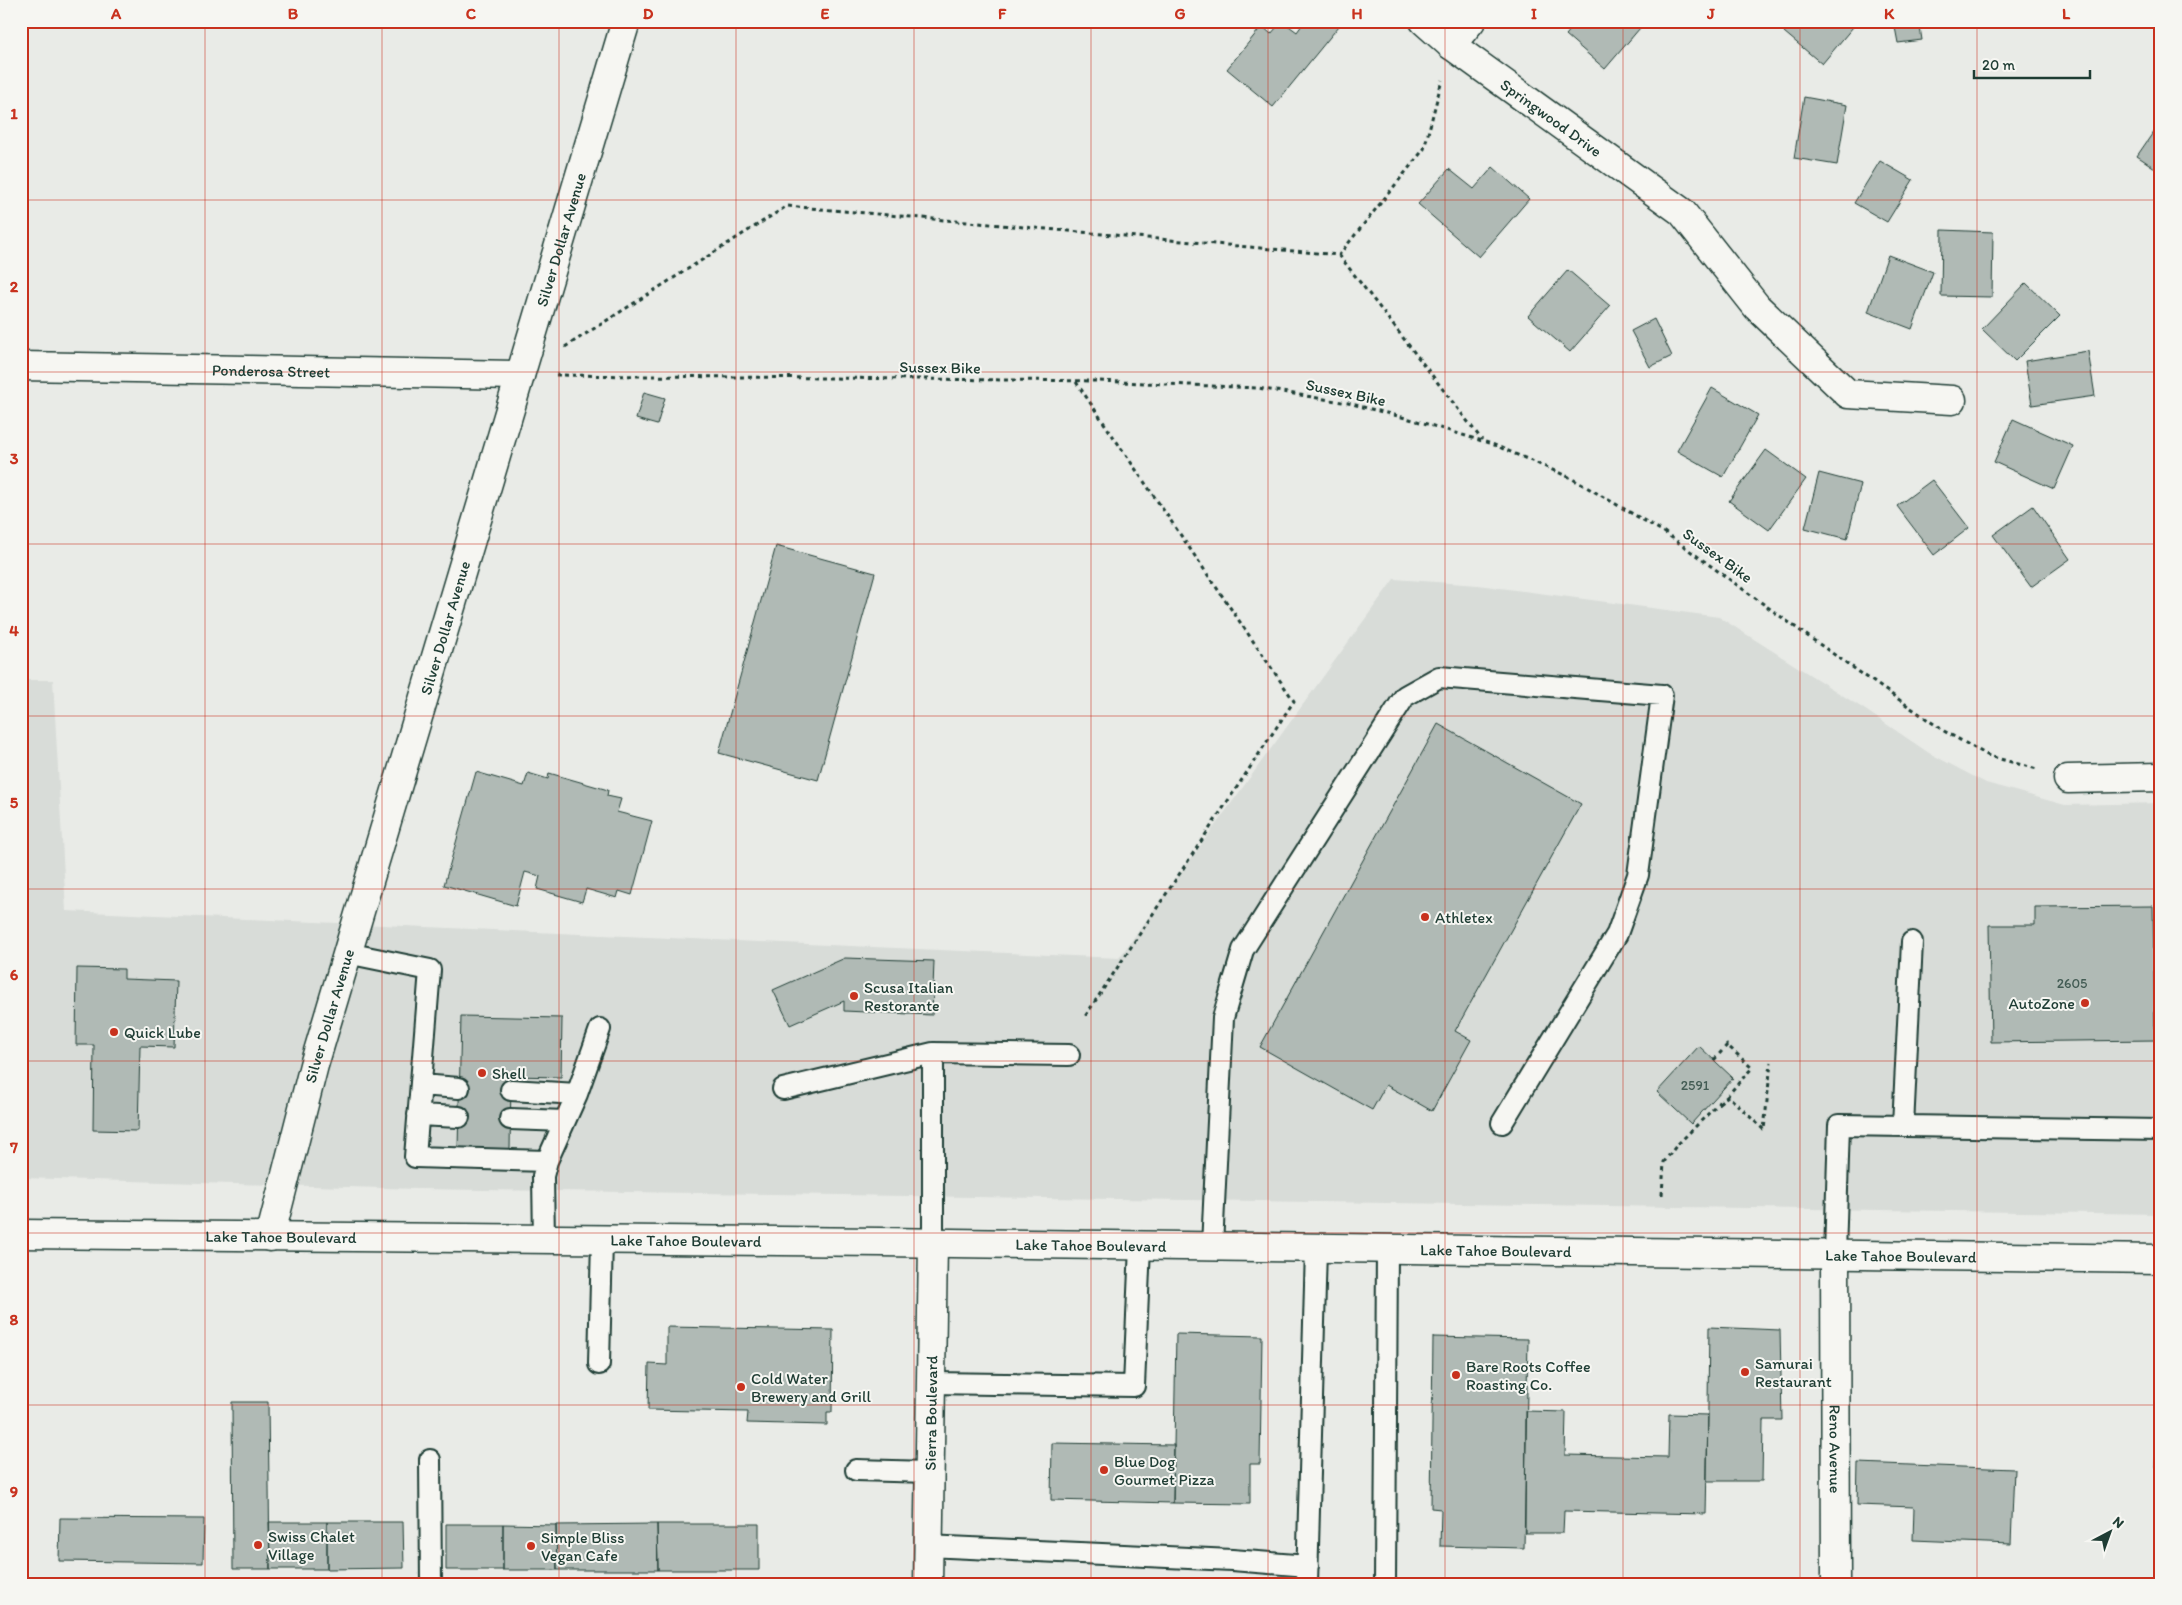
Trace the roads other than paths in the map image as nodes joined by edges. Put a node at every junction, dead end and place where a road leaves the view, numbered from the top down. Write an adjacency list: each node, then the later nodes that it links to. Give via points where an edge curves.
1 (626, 21): 6 (main road, Silver Dollar Avenue)
2 (1424, 21): 4 (main road, Springwood Drive)
3 (1471, 21): 4 (main road)
4 (1451, 45): 7 (main road, Springwood Drive, via 1682,212 1757,307 1848,394)
5 (21, 366): 6 (main road, Ponderosa Street)
6 (520, 375): 11 (main road, Silver Dollar Avenue)
7 (1952, 400)
8 (2161, 777): 9 (main road)
9 (2068, 779)
10 (1912, 942): 25 (lane)
11 (347, 953): 15 (lane, via 430,970); 29 (main road, Silver Dollar Avenue, via 314,1065)
12 (600, 1029): 19 (lane)
13 (933, 1053): 14 (lane); 17 (lane); 32 (lane)
14 (1069, 1055)
15 (420, 1084): 16 (lane); 20 (lane)
16 (459, 1088)
17 (783, 1089)
18 (511, 1090): 19 (lane)
19 (577, 1094): 23 (lane)
20 (418, 1115): 21 (lane); 27 (lane, via 415,1157)
21 (459, 1117)
22 (510, 1120): 23 (lane)
23 (565, 1122): 27 (lane)
24 (1502, 1123): 34 (lane, via 1616,934 1638,875 1662,695 1439,677 1405,696 1243,950 1223,1018)
25 (1903, 1126): 26 (lane); 37 (lane, via 1839,1125)
26 (2161, 1130)
27 (547, 1161): 30 (lane, via 543,1176)
28 (21, 1234): 29 (main road, Lake Tahoe Boulevard)
29 (270, 1237): 30 (main road, Lake Tahoe Boulevard)
30 (544, 1240): 31 (main road, Lake Tahoe Boulevard)
31 (602, 1240): 32 (main road, Lake Tahoe Boulevard); 39 (lane)
32 (933, 1243): 33 (main road, Lake Tahoe Boulevard); 40 (main road, Sierra Boulevard)
33 (1140, 1246): 34 (main road, Lake Tahoe Boulevard); 40 (lane, via 1134,1386)
34 (1212, 1246): 35 (main road, Lake Tahoe Boulevard)
35 (1316, 1248): 36 (main road, Lake Tahoe Boulevard); 45 (lane)
36 (1387, 1249): 37 (main road, Lake Tahoe Boulevard); 48 (lane)
37 (1835, 1254): 38 (main road, Lake Tahoe Boulevard); 49 (main road, Reno Avenue)
38 (2161, 1259)
39 (599, 1364)
40 (931, 1383): 43 (main road, Sierra Boulevard)
41 (430, 1460): 46 (lane)
42 (856, 1470): 43 (lane)
43 (929, 1472): 44 (main road, Sierra Boulevard)
44 (928, 1546): 45 (lane, via 1232,1560); 47 (main road, Sierra Boulevard)
45 (1308, 1575)
46 (431, 1584)
47 (928, 1584)
48 (1385, 1584)
49 (1836, 1584)

